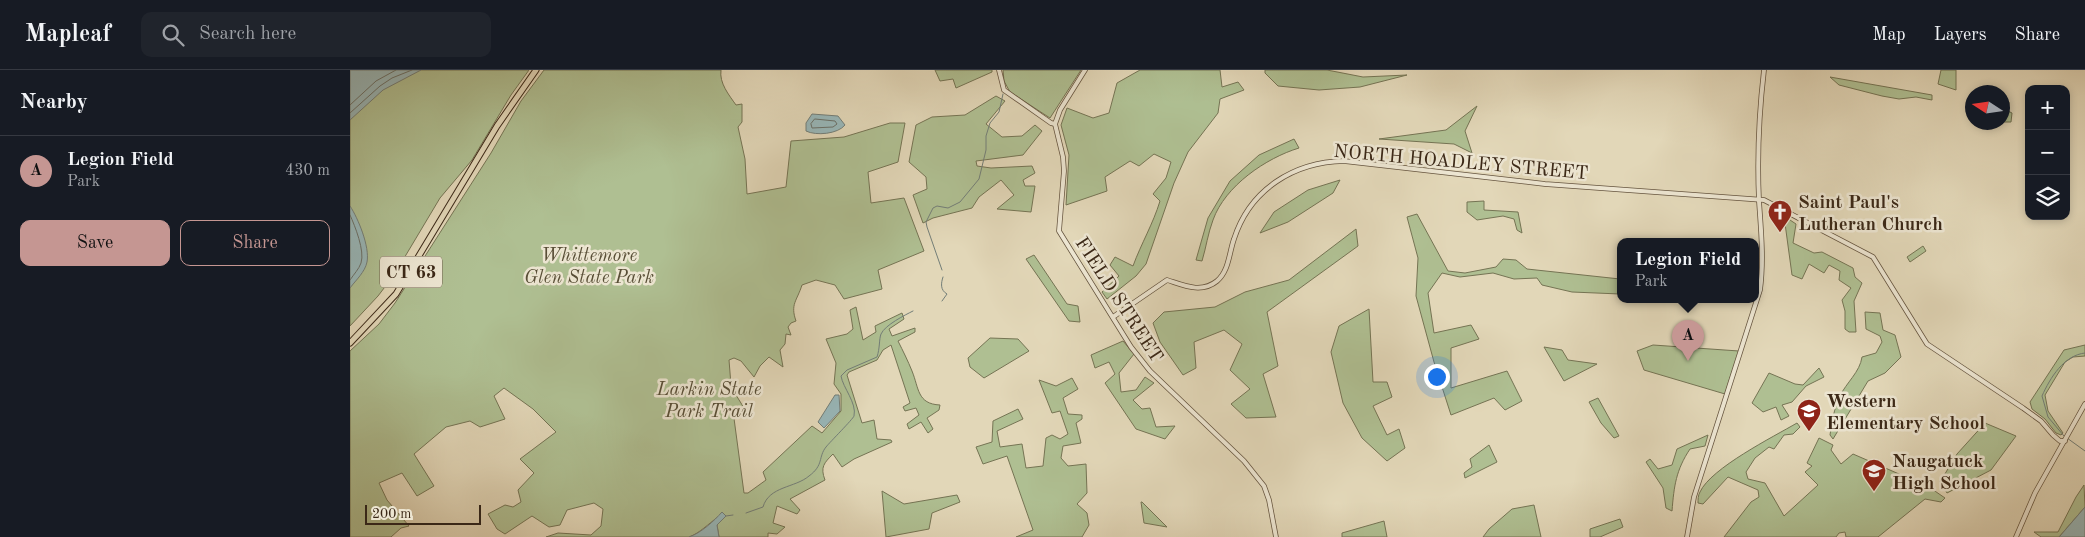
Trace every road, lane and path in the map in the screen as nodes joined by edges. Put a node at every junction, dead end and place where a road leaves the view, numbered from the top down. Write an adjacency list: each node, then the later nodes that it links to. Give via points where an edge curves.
1 (536, 70): 10 (main road, CT 63, via 496,127 396,294)
2 (999, 70): 5 (street, via 1004,90)
3 (1085, 70): 5 (street)
4 (1764, 70): 6 (street)
5 (1054, 124): 9 (street, FIELD STREET, via 1064,171 1060,231)
6 (1759, 200): 7 (street); 9 (street, NORTH HOADLEY STREET, via 1544,184 1344,161 1325,162 1301,168 1263,191 1241,220 1225,270 1216,282 1202,288 1190,288 1166,280); 12 (street, NORTH HOADLEY STREET, via 1874,257 1927,344 2041,421 2060,441)
7 (1759, 293)
8 (1756, 303): 14 (street, via 1694,497)
9 (1113, 317): 13 (street, FIELD STREET, via 1150,371 1253,471 1269,500)
10 (350, 343)
11 (2085, 404): 12 (street)
12 (2065, 441): 15 (street, via 2035,493)
13 (1276, 537)
14 (1687, 537)
15 (2016, 537)

